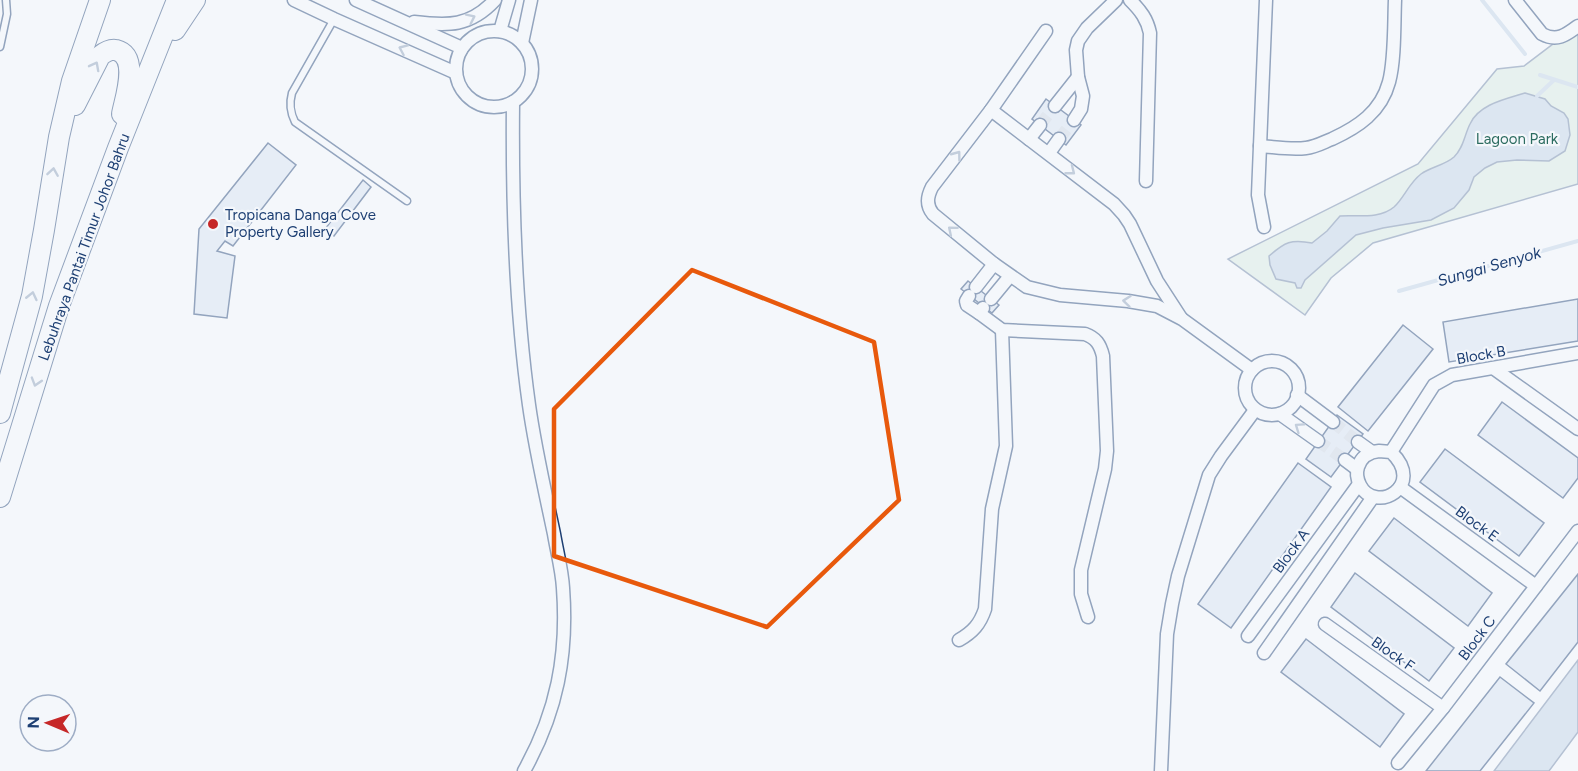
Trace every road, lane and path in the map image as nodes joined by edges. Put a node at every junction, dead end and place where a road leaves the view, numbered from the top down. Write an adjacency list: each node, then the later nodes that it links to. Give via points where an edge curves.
1 (6, 0): 21 (lane)
2 (177, 0): 23 (highway, Lebuhraya Pantai Timur Johor Bahru)
3 (195, 0): 23 (highway)
4 (294, 0): 15 (street)
5 (356, 0): 16 (street)
6 (495, 0): 16 (street, one-way to 6, via 457,23 476,16)
7 (509, 0): 18 (street)
8 (531, 0): 20 (street)
9 (1116, 0): 25 (street, via 1082,34 1076,50)
10 (1130, 0): 37 (street, via 1142,12 1150,33)
11 (1266, 0): 34 (street)
12 (1395, 0): 34 (street, via 1391,73 1385,94 1369,117 1346,132 1307,148)
13 (1515, 0): 17 (street, via 1548,38 1560,38)
14 (99, 1): 31 (highway, Lebuhraya Pantai Timur Johor Bahru, via 72,81)
15 (334, 19): 24 (street, one-way to 15); 38 (lane, via 292,93 295,122)
16 (401, 20): 22 (street)
17 (1578, 26)
18 (500, 31): 20 (street); 22 (street, via 483,32)
19 (1046, 31): 28 (street)
20 (522, 43): 26 (street, via 532,70 526,88)
21 (0, 47)
22 (462, 48): 24 (street)
23 (152, 64): 36 (highway, Lebuhraya Pantai Timur Johor Bahru)
24 (456, 73): 26 (street, via 463,90 477,103 495,107)
25 (1078, 77): 27 (street); 29 (street, via 1083,102)
26 (513, 102): 73 (street, via 513,221 519,311 529,406 563,586 564,631 561,671 550,715)
27 (1055, 106)
28 (991, 110): 32 (street); 40 (street, one-way to 28, via 933,214 927,203 932,187)
29 (1074, 120)
30 (1040, 125): 32 (street)
31 (59, 137): 36 (highway, one-way to 36, via 100,56 109,50 120,51 128,58 130,71); 50 (highway, Lebuhraya Pantai Timur Johor Bahru, one-way to 31, via 32,296)
32 (1029, 139): 35 (street)
33 (1059, 139): 35 (street)
34 (1260, 146): 39 (street, via 1258,195)
35 (1049, 153): 43 (street, one-way to 43, via 1124,215)
36 (112, 165): 62 (highway, Lebuhraya Pantai Timur Johor Bahru, one-way to 62, via 59,306)
37 (1146, 181)
38 (407, 201)
39 (1264, 227)
40 (994, 264): 41 (street); 42 (street, via 966,301 967,305)
41 (1010, 276): 42 (street); 43 (street, one-way to 41, via 1157,306 1060,295 1027,287)
42 (984, 306): 44 (street)
43 (1182, 319): 47 (street)
44 (1002, 330): 66 (street, via 1085,334 1101,346 1107,451 1081,570); 69 (street, via 1006,447 992,509 985,609 977,627)
45 (1578, 353): 46 (street, Block B)
46 (1493, 368): 53 (street); 57 (street, Block B, via 1452,375 1434,385)
47 (1252, 370): 48 (street, via 1268,362 1285,365 1296,378); 49 (street, via 1245,386)
48 (1298, 395): 51 (street, via 1288,410); 52 (street)
49 (1255, 410): 51 (street); 74 (street, via 1209,476 1178,576 1167,634)
50 (0, 413)
51 (1280, 414): 54 (street, one-way to 51)
52 (1333, 422)
53 (1578, 429)
54 (1318, 441)
55 (1358, 442): 56 (street)
56 (1372, 452): 57 (street); 59 (street)
57 (1391, 452): 61 (street, via 1404,472)
58 (1345, 460): 59 (street)
59 (1358, 469): 60 (street)
60 (1359, 484): 63 (street); 68 (street, Block A)
61 (1400, 487): 63 (street, via 1388,496); 65 (street, Block E)
62 (0, 497)
63 (1373, 497): 70 (street)
64 (1578, 531): 65 (street, Block C)
65 (1536, 586): 71 (street, Block C)
66 (1088, 616)
67 (1325, 624): 71 (street, Block F)
68 (1248, 636)
69 (959, 640)
70 (1264, 653)
71 (1443, 708): 72 (street, Block C)
72 (1398, 763)
73 (524, 771)
74 (1161, 771)

